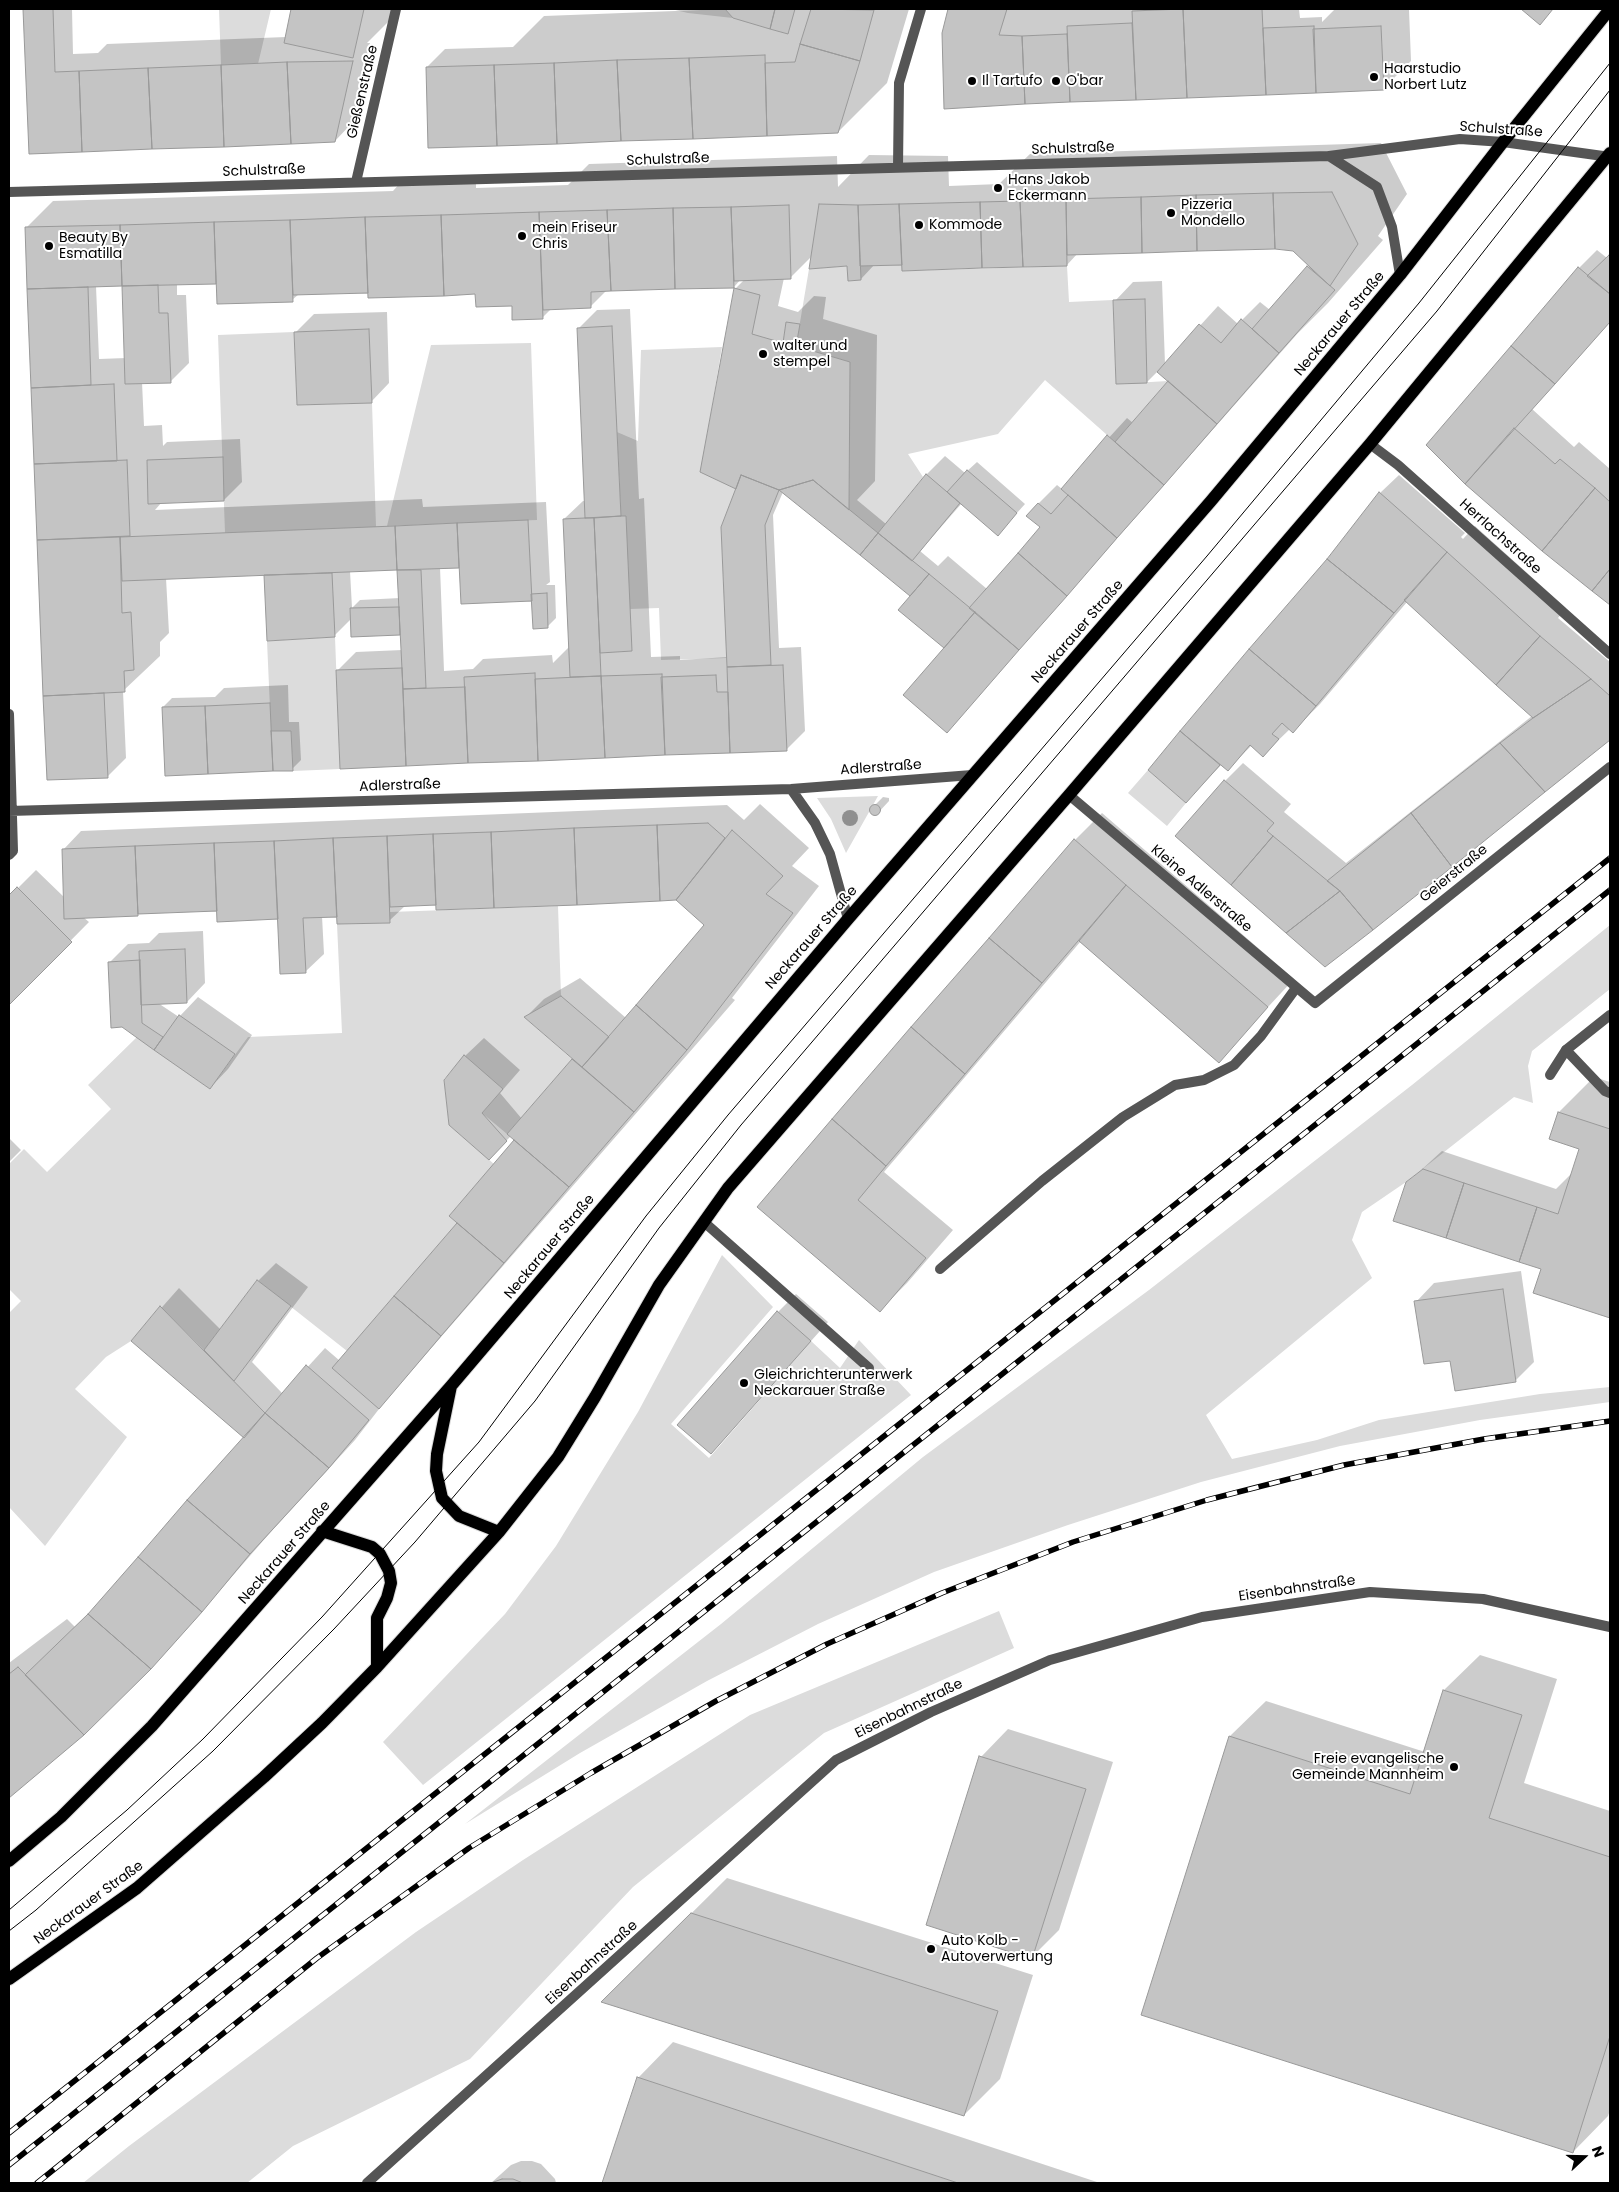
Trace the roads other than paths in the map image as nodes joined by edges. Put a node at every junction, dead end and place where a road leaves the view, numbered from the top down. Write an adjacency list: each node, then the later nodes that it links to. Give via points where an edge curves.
1 (396, 9): 8 (street, Gießenstraße)
2 (921, 9): 7 (street, via 899,83)
3 (1610, 9): 4 (main road, Neckarauer Straße)
4 (1503, 142): 5 (street, Schulstraße); 6 (street, Schulstraße, via 1460,139); 10 (main road, Neckarauer Straße)
5 (1610, 155): 11 (main road, Neckarauer Straße)
6 (1329, 156): 7 (street, Schulstraße); 10 (street, via 1377,186 1392,227)
7 (898, 167): 8 (street, Schulstraße)
8 (356, 182): 9 (street, Schulstraße)
9 (9, 192)
10 (1400, 275): 15 (main road, Neckarauer Straße, via 1212,501)
11 (1370, 444): 12 (street, Herrlachstraße, via 1398,465); 17 (main road, Neckarauer Straße)
12 (1610, 654)
13 (9, 714): 18 (street)
14 (1610, 767): 22 (street, Geierstraße)
15 (972, 775): 16 (street, Adlerstraße); 20 (main road, Neckarauer Straße)
16 (791, 789): 18 (street, Adlerstraße); 20 (street, via 815,824 830,854)
17 (1069, 795): 21 (street, Kleine Adlerstraße); 27 (main road, Neckarauer Straße, via 728,1188)
18 (10, 811): 19 (street, via 13,851)
19 (9, 855)
20 (848, 919): 30 (main road, Neckarauer Straße)
21 (1296, 988): 22 (street, Kleine Adlerstraße); 28 (street, via 1261,1036 1234,1065 1204,1080 1174,1085 1123,1117 1042,1180)
22 (1316, 1003)
23 (1610, 1015): 24 (street)
24 (1566, 1050): 25 (street); 26 (street, via 1605,1091)
25 (1550, 1075)
26 (1610, 1092)
27 (704, 1222): 29 (street); 32 (main road, Neckarauer Straße, via 659,1285 558,1457)
28 (940, 1269)
29 (869, 1368)
30 (451, 1386): 31 (main road, Neckarauer Straße); 32 (main road, via 437,1454 436,1471 442,1498 458,1516)
31 (322, 1531): 34 (main road, via 372,1547 389,1571 391,1583 377,1618); 35 (main road, Neckarauer Straße, via 152,1726 75,1804)
32 (499, 1532): 34 (main road, Neckarauer Straße)
33 (1610, 1626): 37 (street, Eisenbahnstraße, via 1483,1599 1370,1592 1202,1617 1050,1660 949,1704 836,1760)
34 (377, 1667): 36 (main road, Neckarauer Straße, via 308,1737 137,1888)
35 (9, 1861)
36 (9, 1979)
37 (367, 2183)

